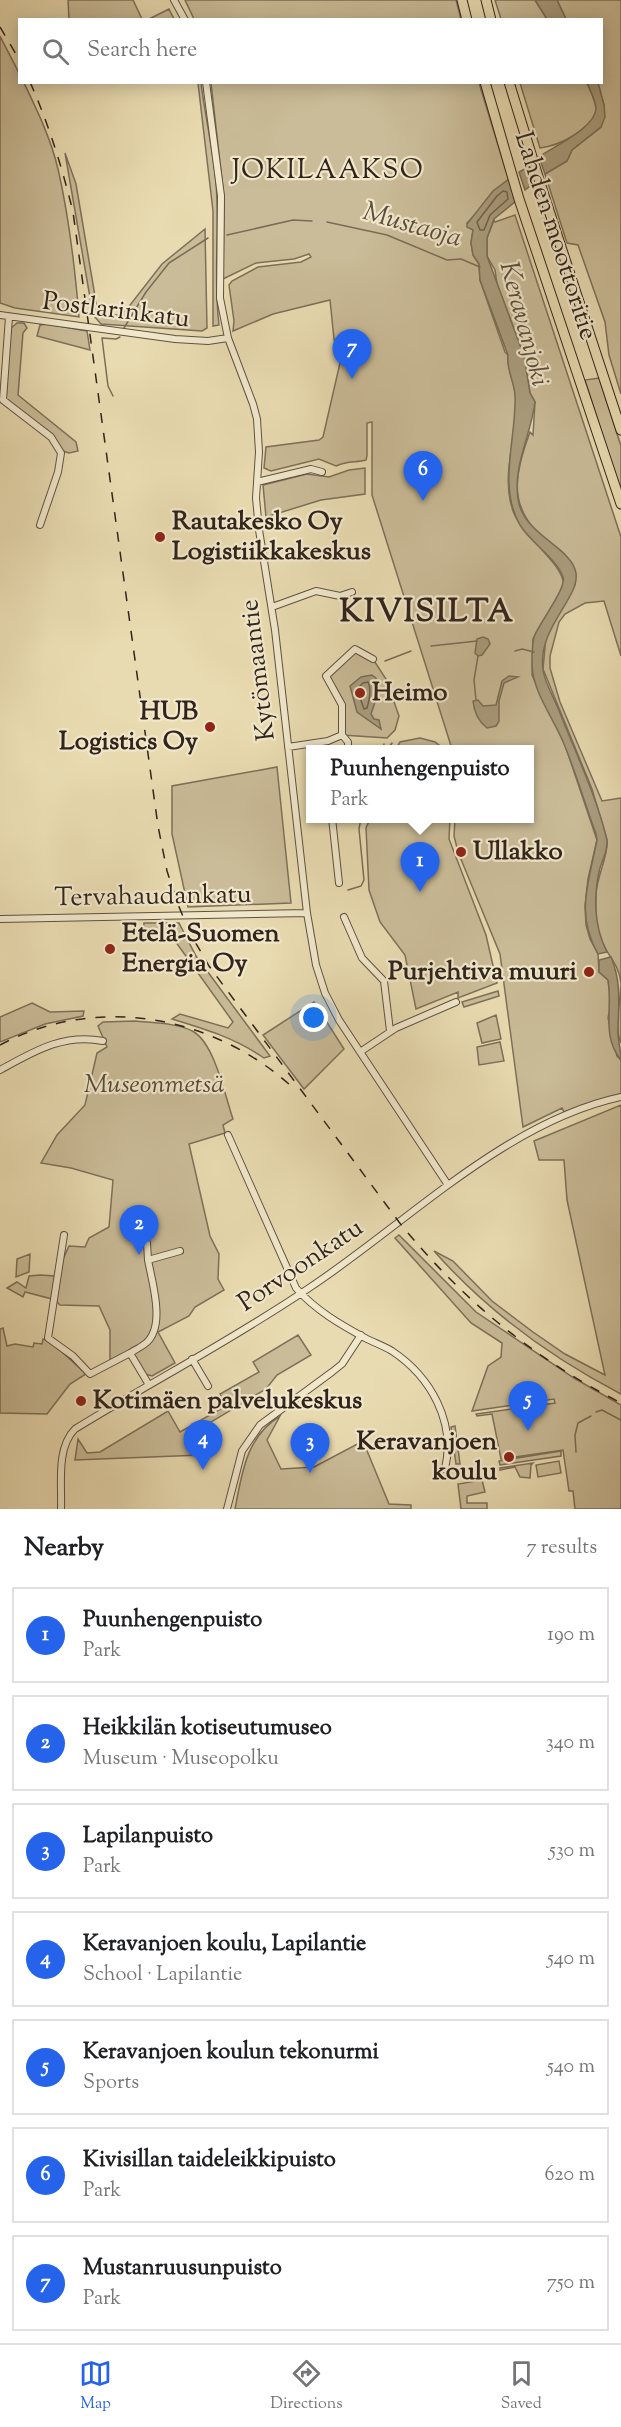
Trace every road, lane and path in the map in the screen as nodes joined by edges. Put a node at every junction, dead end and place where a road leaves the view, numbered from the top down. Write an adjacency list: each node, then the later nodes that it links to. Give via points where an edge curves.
1 (174, 0): 4 (street)
2 (462, 0): 5 (highway)
3 (486, 0): 6 (highway)
4 (185, 18)
5 (466, 18)
6 (490, 18)
7 (206, 84): 12 (street, Kytömaantie, via 221,196 219,284)
8 (486, 84): 17 (highway, Lahden moottoritie, via 519,199)
9 (510, 84): 14 (highway, Lahden moottoritie)
10 (0, 315): 11 (street, Postlarinkatu)
11 (9, 317): 12 (street, Postlarinkatu, via 175,339); 13 (street)
12 (228, 338): 16 (street, Kytömaantie, via 254,404 259,452)
13 (2, 404): 18 (street, via 51,437 61,453)
14 (621, 430)
15 (322, 472): 16 (street, via 311,469)
16 (257, 482): 20 (street, Kytömaantie, via 259,530)
17 (621, 504)
18 (40, 525)
19 (352, 592): 20 (street, via 340,596 316,591)
20 (272, 607): 24 (street, Kytömaantie)
21 (373, 659): 22 (street, via 356,649 326,676 342,705)
22 (342, 735): 23 (street); 24 (street)
23 (348, 745)
24 (288, 747): 27 (street, Kytömaantie)
25 (332, 823): 26 (street)
26 (339, 883)
27 (307, 914): 29 (street, Tervahaudankatu); 33 (street, Kytömaantie, via 323,987)
28 (344, 917): 31 (street, via 362,958 384,981)
29 (0, 919)
30 (456, 1002): 31 (street)
31 (390, 1031): 33 (street)
32 (103, 1041): 34 (street, via 56,1042 21,1056)
33 (360, 1052): 37 (street, Kytömaantie)
34 (0, 1070)
35 (621, 1097): 37 (street, Porvoonkatu, via 546,1124)
36 (228, 1135): 42 (street)
37 (448, 1185): 42 (street, Porvoonkatu)
38 (64, 1235): 44 (street, via 48,1338 74,1356 90,1374)
39 (147, 1242): 41 (street)
40 (180, 1251): 41 (street)
41 (148, 1260): 44 (street, via 158,1313 148,1342)
42 (301, 1294): 43 (street); 45 (street, Porvoonkatu)
43 (361, 1335): 48 (street, via 401,1357 434,1398 446,1425 449,1451); 50 (street, via 342,1364 260,1425 242,1451)
44 (130, 1353): 46 (street)
45 (192, 1359): 46 (street, Porvoonkatu); 47 (street)
46 (149, 1385): 49 (street, Porvoonkatu, via 69,1435 63,1453)
47 (208, 1386)
48 (445, 1469)
49 (61, 1509)
50 (227, 1509)

